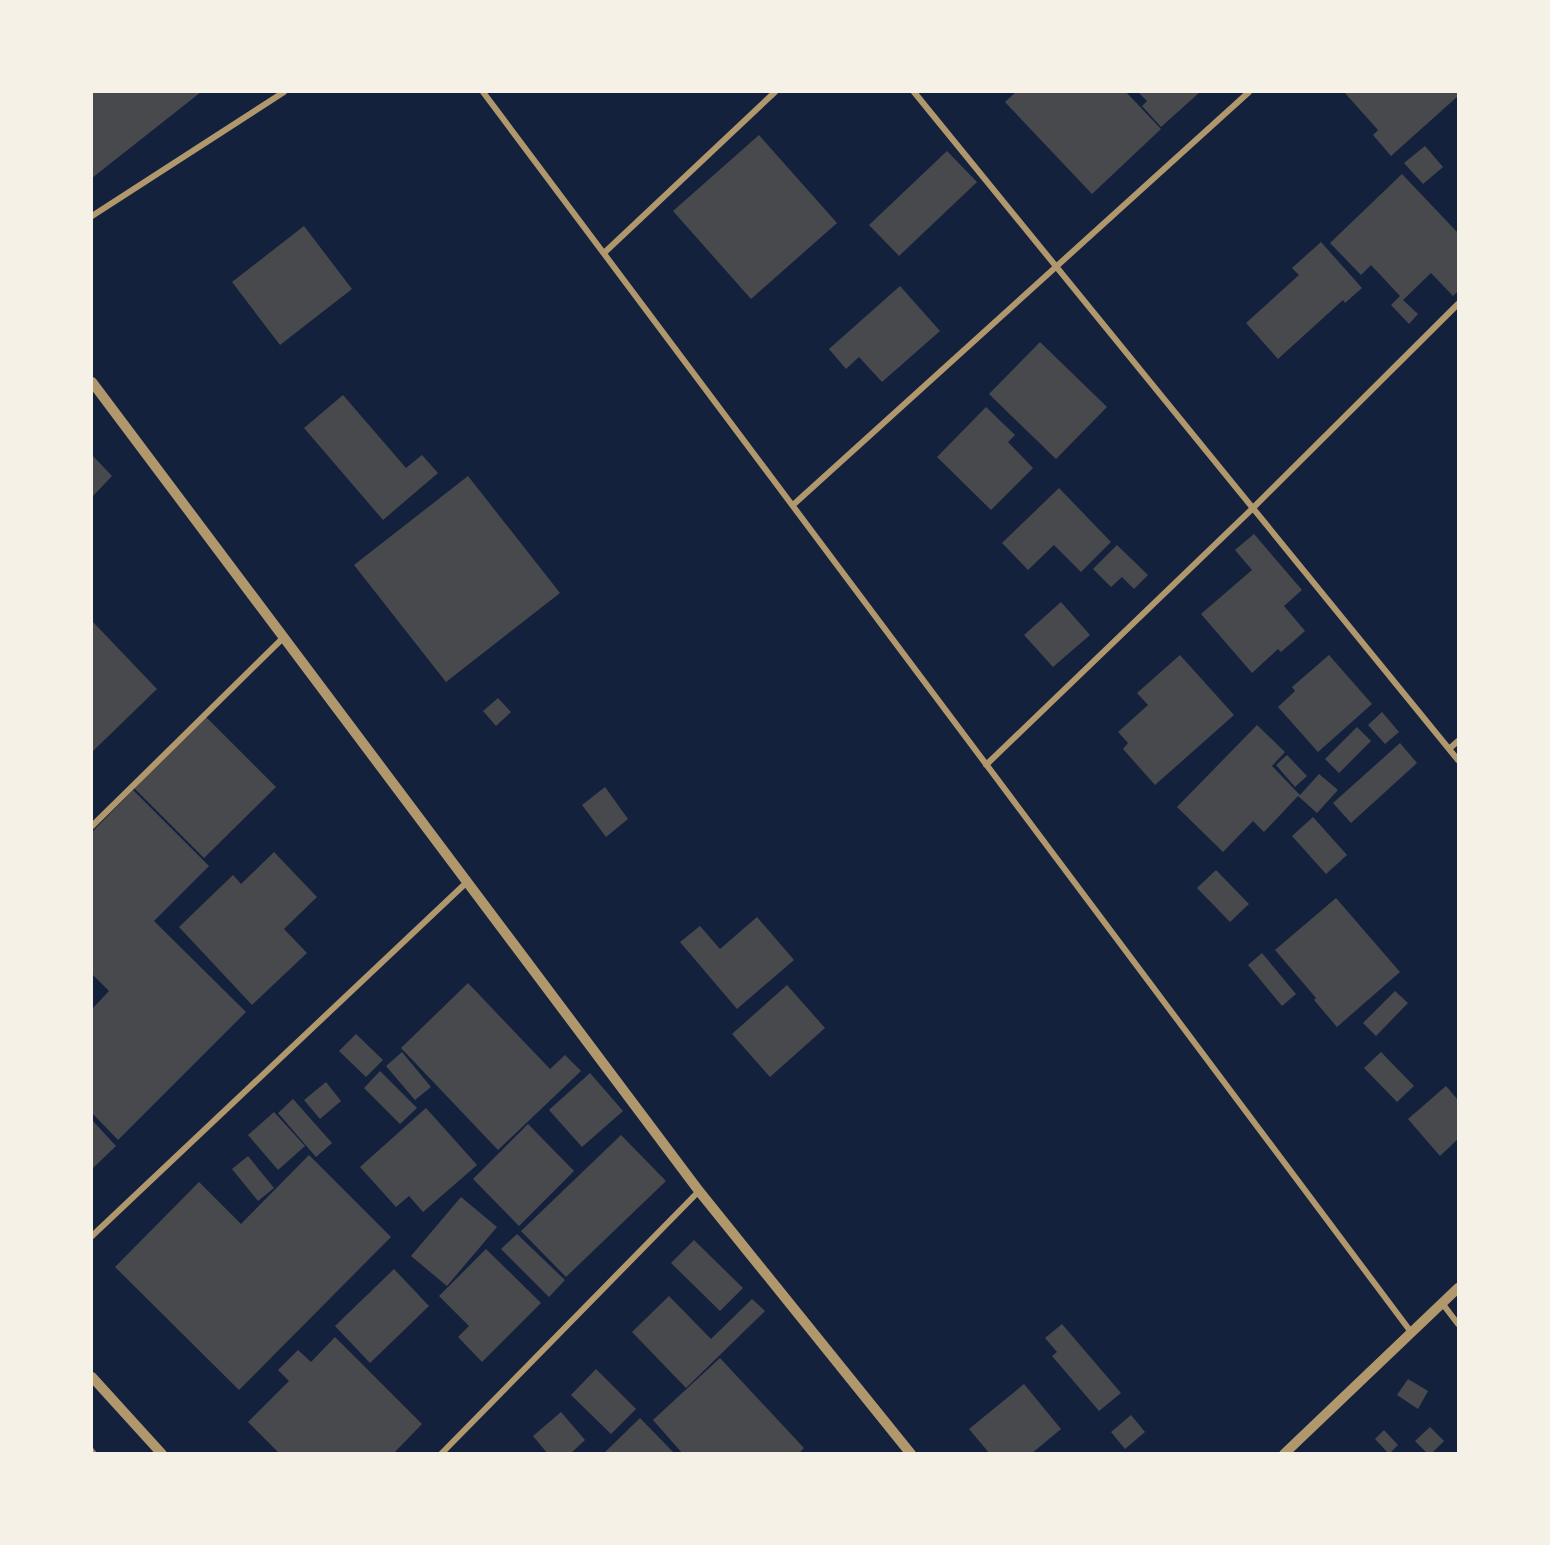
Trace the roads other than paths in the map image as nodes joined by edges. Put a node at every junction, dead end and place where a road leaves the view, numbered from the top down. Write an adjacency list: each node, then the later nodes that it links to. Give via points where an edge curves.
1 (284, 92): 6 (street)
2 (483, 92): 7 (street)
3 (775, 92): 7 (street)
4 (914, 92): 8 (street)
5 (1249, 92): 8 (street)
6 (92, 216)
7 (604, 253): 11 (street)
8 (1056, 266): 11 (street); 12 (street)
9 (1458, 304): 12 (street)
10 (92, 382): 13 (street)
11 (793, 505): 17 (street)
12 (1253, 508): 15 (street); 17 (street)
13 (284, 638): 18 (street); 19 (street)
14 (1458, 741): 15 (street)
15 (1449, 749): 16 (street)
16 (1458, 760)
17 (987, 765): 25 (street)
18 (92, 826)
19 (468, 882): 20 (street); 21 (street)
20 (699, 1191): 28 (street); 29 (street)
21 (92, 1236)
22 (1458, 1288): 23 (street)
23 (1442, 1303): 24 (street); 25 (street)
24 (1458, 1324)
25 (1411, 1332): 30 (street)
26 (92, 1377): 27 (street)
27 (162, 1454)
28 (441, 1454)
29 (911, 1454)
30 (1284, 1454)

